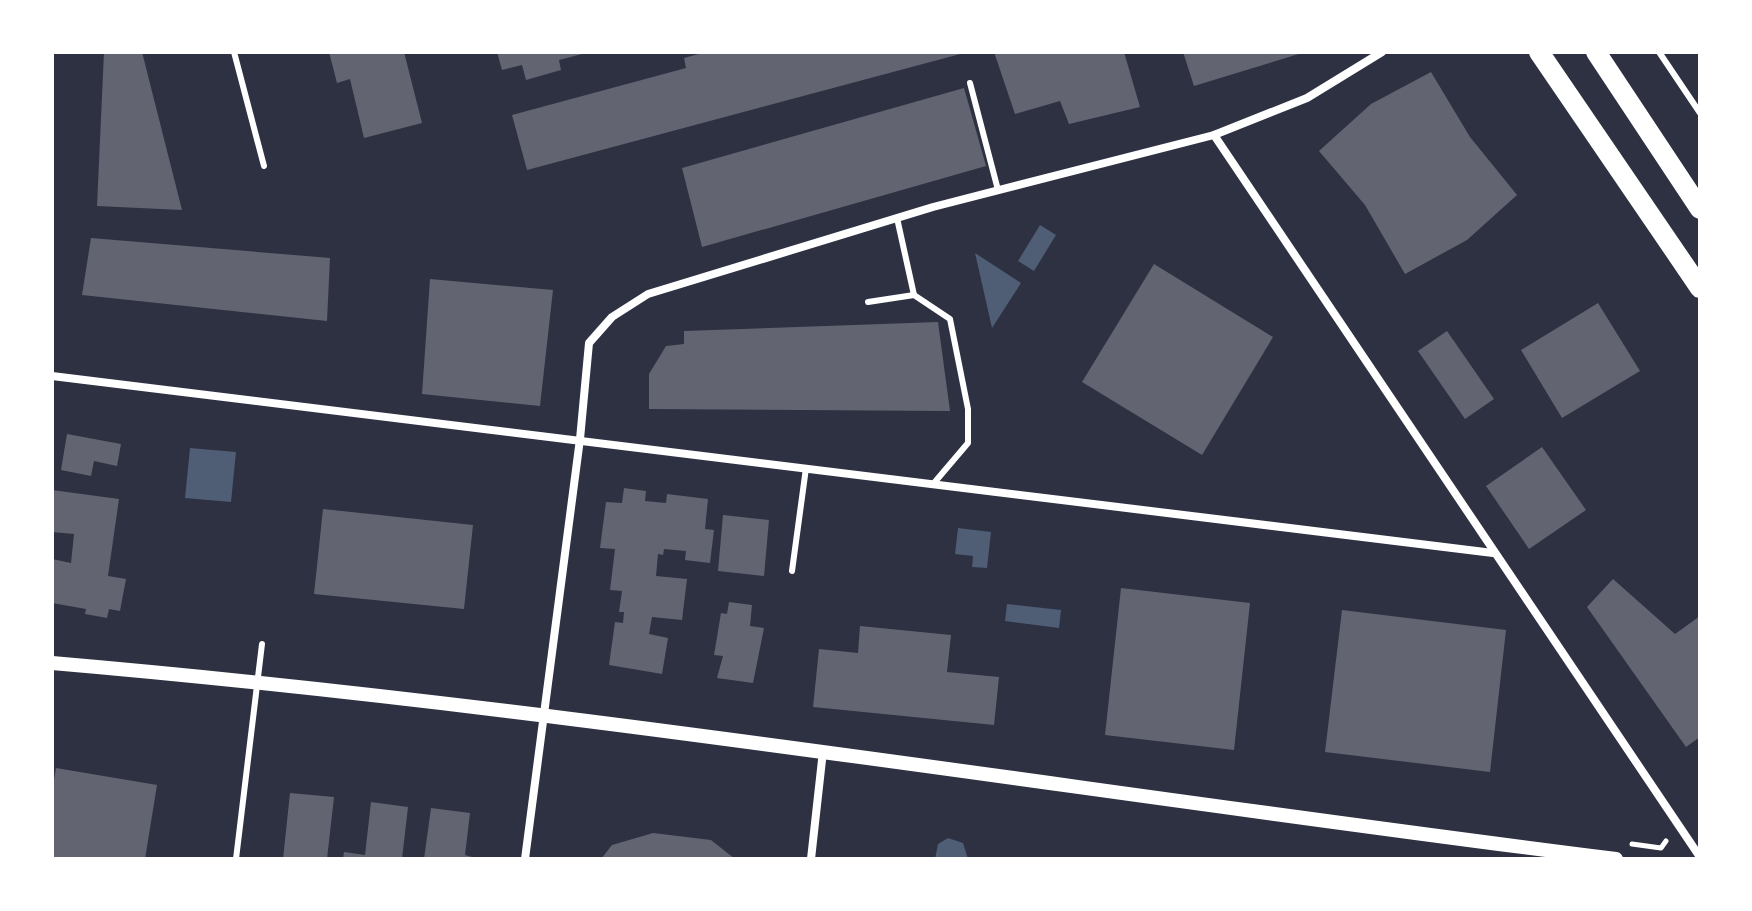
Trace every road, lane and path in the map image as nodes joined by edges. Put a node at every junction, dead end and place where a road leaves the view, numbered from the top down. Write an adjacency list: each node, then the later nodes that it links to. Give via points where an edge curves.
1 (234, 52): 9 (lane)
2 (1382, 52): 8 (street, via 1307,98)
3 (1596, 52): 11 (main road)
4 (1659, 52): 7 (lane)
5 (1541, 58): 13 (main road)
6 (970, 83): 10 (lane)
7 (1700, 113)
8 (1214, 135): 10 (street); 20 (street)
9 (264, 166)
10 (998, 190): 12 (street)
11 (1700, 209)
12 (897, 218): 14 (lane); 17 (street, via 648,294 612,317 589,343)
13 (1700, 288)
14 (914, 295): 15 (lane); 19 (lane, via 950,319 968,409 968,443)
15 (868, 302)
16 (52, 376): 17 (street)
17 (580, 439): 18 (street); 25 (street)
18 (807, 467): 19 (street); 21 (lane)
19 (934, 483): 20 (street)
20 (1493, 553): 28 (street)
21 (792, 571)
22 (262, 644): 24 (lane)
23 (52, 663): 24 (street)
24 (259, 681): 25 (street); 29 (lane)
25 (541, 716): 26 (street); 30 (street)
26 (823, 751): 27 (street); 31 (street)
27 (1539, 854): 32 (street)
28 (1700, 857)
29 (236, 859)
30 (525, 859)
31 (811, 859)
32 (1616, 859)

